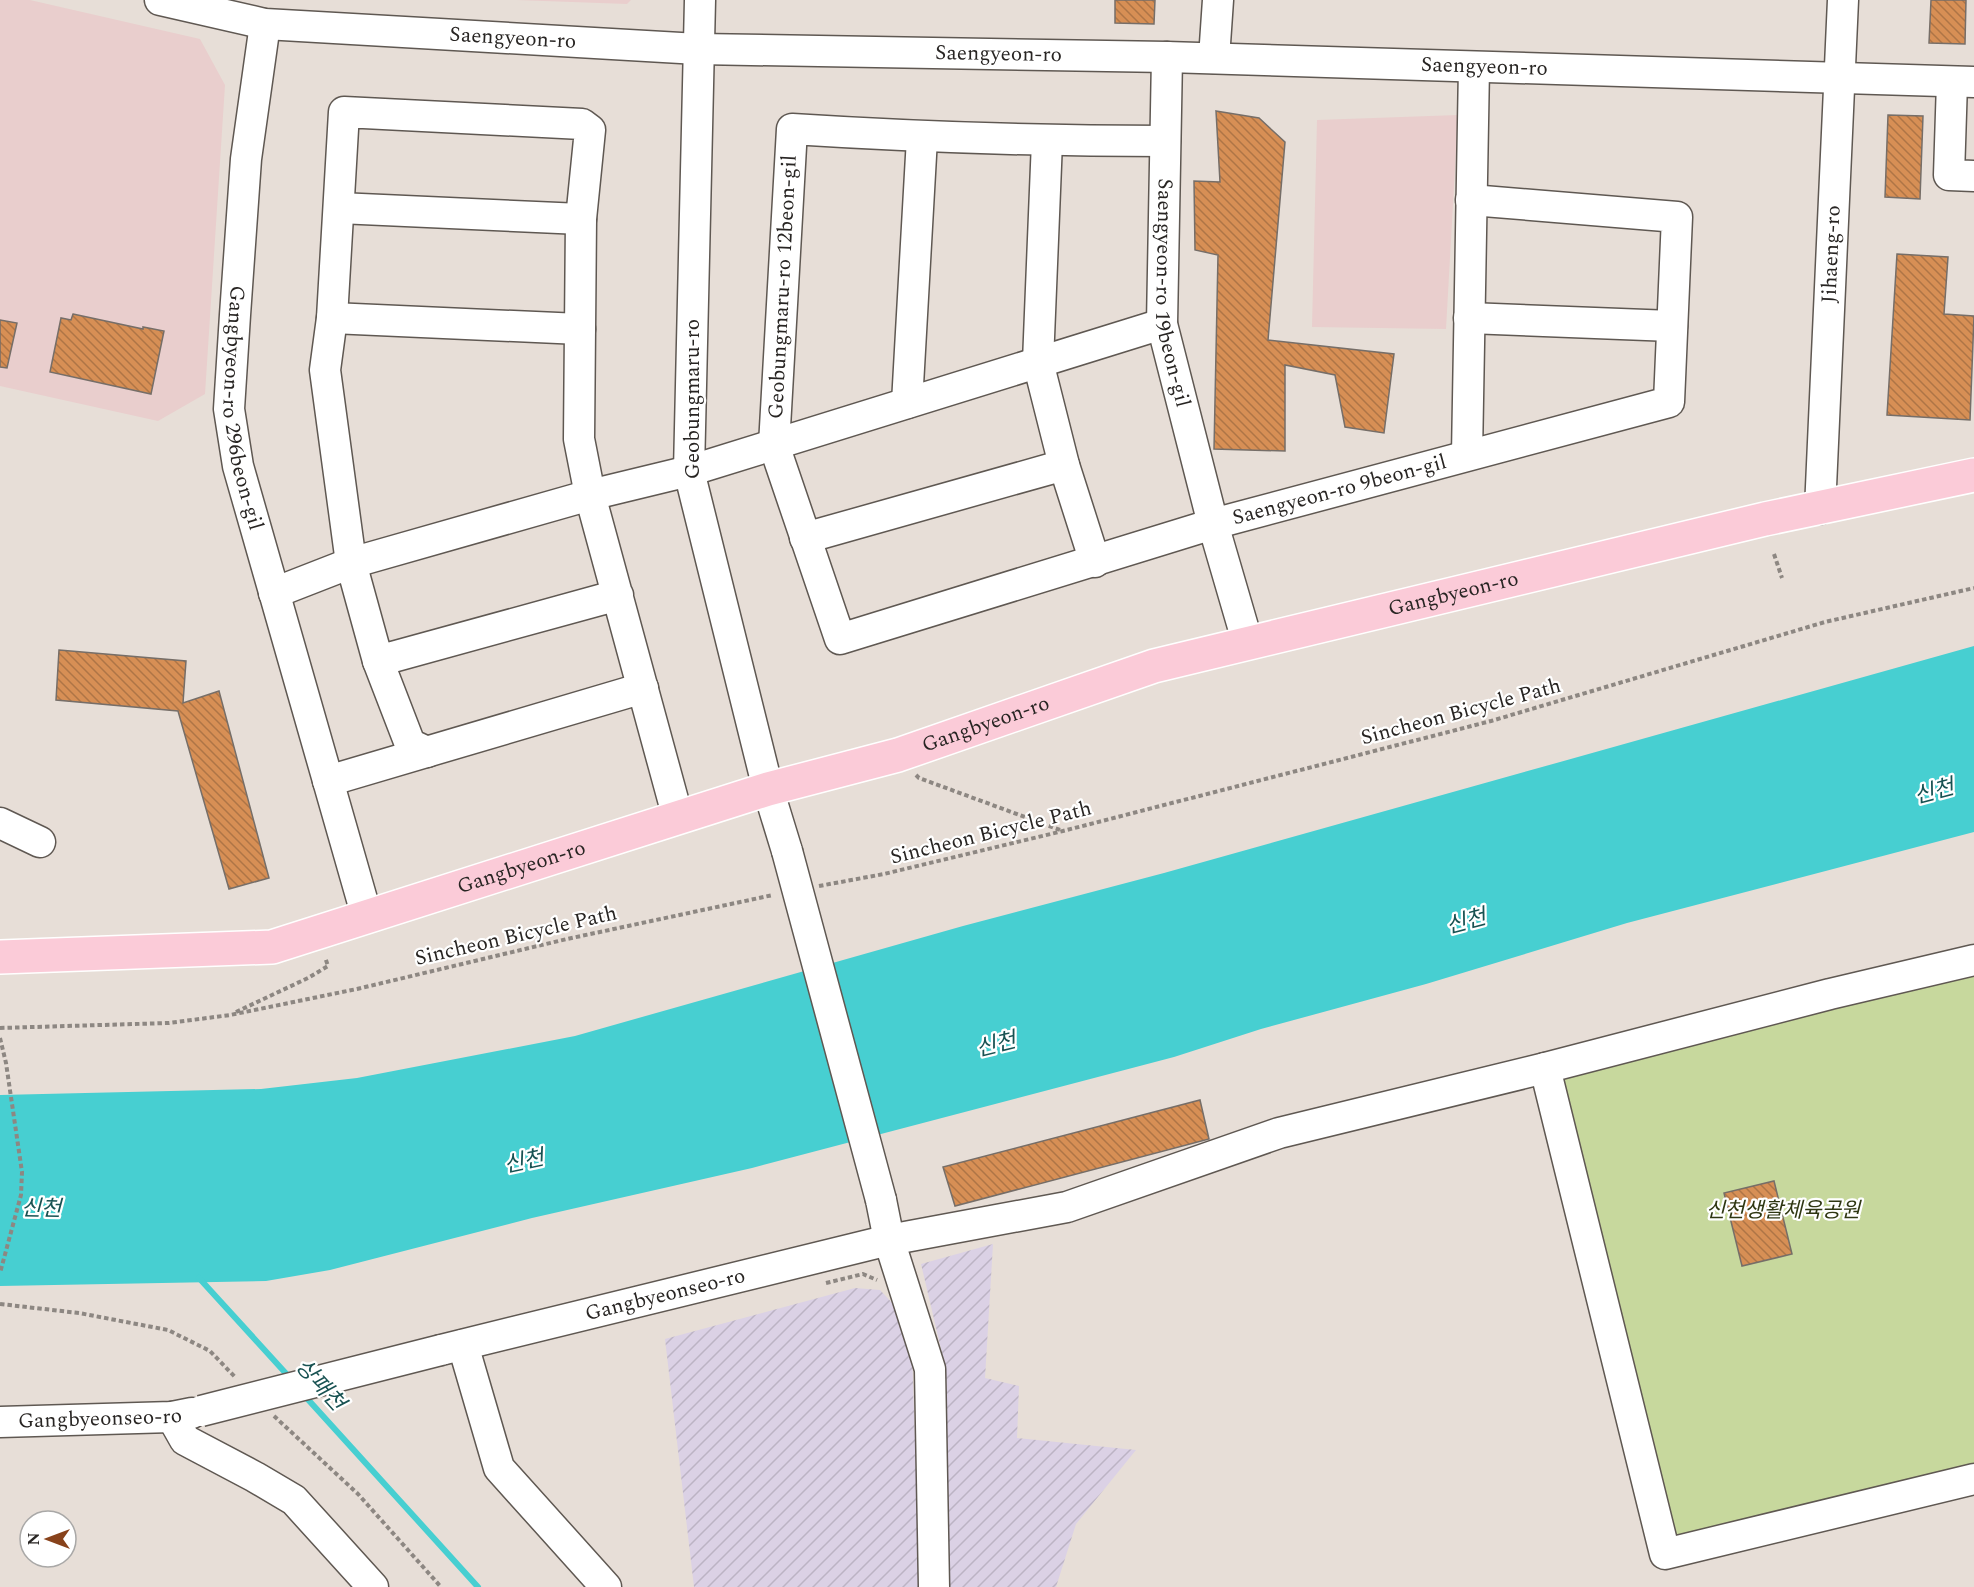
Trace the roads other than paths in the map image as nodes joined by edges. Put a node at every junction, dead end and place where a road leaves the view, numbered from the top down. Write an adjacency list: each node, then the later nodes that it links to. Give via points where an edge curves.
1 (160, 0): 5 (street, Saengyeon-ro)
2 (700, 0): 6 (street, Geobungmaru-ro)
3 (1218, 0): 8 (street)
4 (1843, 0): 10 (street, Jihaeng-ro)
5 (265, 24): 6 (street, Saengyeon-ro); 37 (street, Gangbyeon-ro 296beon-gil, via 246,159 229,409 238,466)
6 (698, 48): 7 (street, Saengyeon-ro); 29 (street, Geobungmaru-ro)
7 (1167, 57): 8 (street, Saengyeon-ro); 14 (street, Saengyeon-ro 19beon-gil)
8 (1214, 58): 9 (street, Saengyeon-ro)
9 (1474, 67): 10 (street, Saengyeon-ro); 16 (street, Saengyeon-ro 9beon-gil)
10 (1840, 78): 11 (street, Saengyeon-ro); 32 (street, Jihaeng-ro)
11 (1963, 82): 15 (street, via 1949,175)
12 (922, 138): 13 (street); 25 (street); 26 (street, Geobungmaru-ro 12beon-gil, via 792,129)
13 (1047, 141): 14 (street); 24 (street)
14 (1166, 141): 21 (street, Saengyeon-ro 19beon-gil)
15 (1974, 176)
16 (1471, 200): 20 (street, Saengyeon-ro 9beon-gil); 22 (street, Saengyeon-ro 9beon-gil, via 1677,217)
17 (339, 208): 18 (street); 18 (street, via 344,112 582,124 590,130); 19 (street)
18 (581, 219): 23 (street)
19 (332, 318): 23 (street); 36 (street, via 325,370)
20 (1469, 318): 22 (street); 27 (street, Saengyeon-ro 9beon-gil)
21 (1161, 324): 24 (street, Geobungmaru-ro 12beon-gil); 33 (street, Saengyeon-ro 19beon-gil)
22 (1672, 326): 27 (street, Saengyeon-ro 9beon-gil, via 1669,402)
23 (580, 329): 31 (street, via 579,439)
24 (1038, 362): 25 (street, Geobungmaru-ro 12beon-gil); 28 (street)
25 (907, 403): 26 (street, Geobungmaru-ro 12beon-gil)
26 (774, 445): 29 (street, Geobungmaru-ro 12beon-gil); 34 (street, Geobungmaru-ro 12beon-gil)
27 (1467, 455): 33 (street, Saengyeon-ro 9beon-gil)
28 (1064, 465): 34 (street); 35 (street)
29 (689, 471): 31 (street, Geobungmaru-ro 12beon-gil); 44 (street, Geobungmaru-ro)
30 (1974, 475): 32 (main road, Gangbyeon-ro)
31 (590, 495): 36 (street, Geobungmaru-ro 12beon-gil); 38 (street)
32 (1820, 509): 39 (main road, Gangbyeon-ro)
33 (1213, 524): 35 (street); 39 (street, Saengyeon-ro 19beon-gil)
34 (805, 538): 35 (street, Geobungmaru-ro 12beon-gil, via 840,639)
35 (1095, 562)
36 (351, 563): 37 (street, Geobungmaru-ro 12beon-gil); 40 (street)
37 (274, 593): 43 (street, Gangbyeon-ro 296beon-gil)
38 (618, 595): 40 (street); 41 (street)
39 (1248, 644): 44 (main road, Gangbyeon-ro, via 1154,666 898,755)
40 (378, 661): 42 (street, via 410,744)
41 (643, 688): 42 (street); 45 (street)
42 (427, 752): 43 (street)
43 (328, 781): 48 (street, Gangbyeon-ro 296beon-gil)
44 (768, 789): 45 (main road, Gangbyeon-ro); 52 (street, Geobungmaru-ro, bridge)
45 (678, 818): 48 (main road, Gangbyeon-ro)
46 (0, 823): 47 (street)
47 (40, 842)
48 (367, 917): 49 (main road, Gangbyeon-ro, via 272,947)
49 (0, 957)
50 (1974, 960): 51 (street, Gangbyeonseo-ro)
51 (1545, 1068): 52 (street, Gangbyeonseo-ro, via 1280,1133 1067,1207); 56 (street, via 1665,1554)
52 (889, 1240): 53 (street, Gangbyeonseo-ro); 59 (street, Geobungmaru-ro, via 930,1369)
53 (452, 1347): 54 (street, Gangbyeonseo-ro, bridge); 58 (street, via 499,1468)
54 (172, 1417): 55 (street, Gangbyeonseo-ro); 57 (street, via 184,1440 294,1500)
55 (0, 1422)
56 (1974, 1479)
57 (373, 1587)
58 (606, 1587)
59 (934, 1587)

